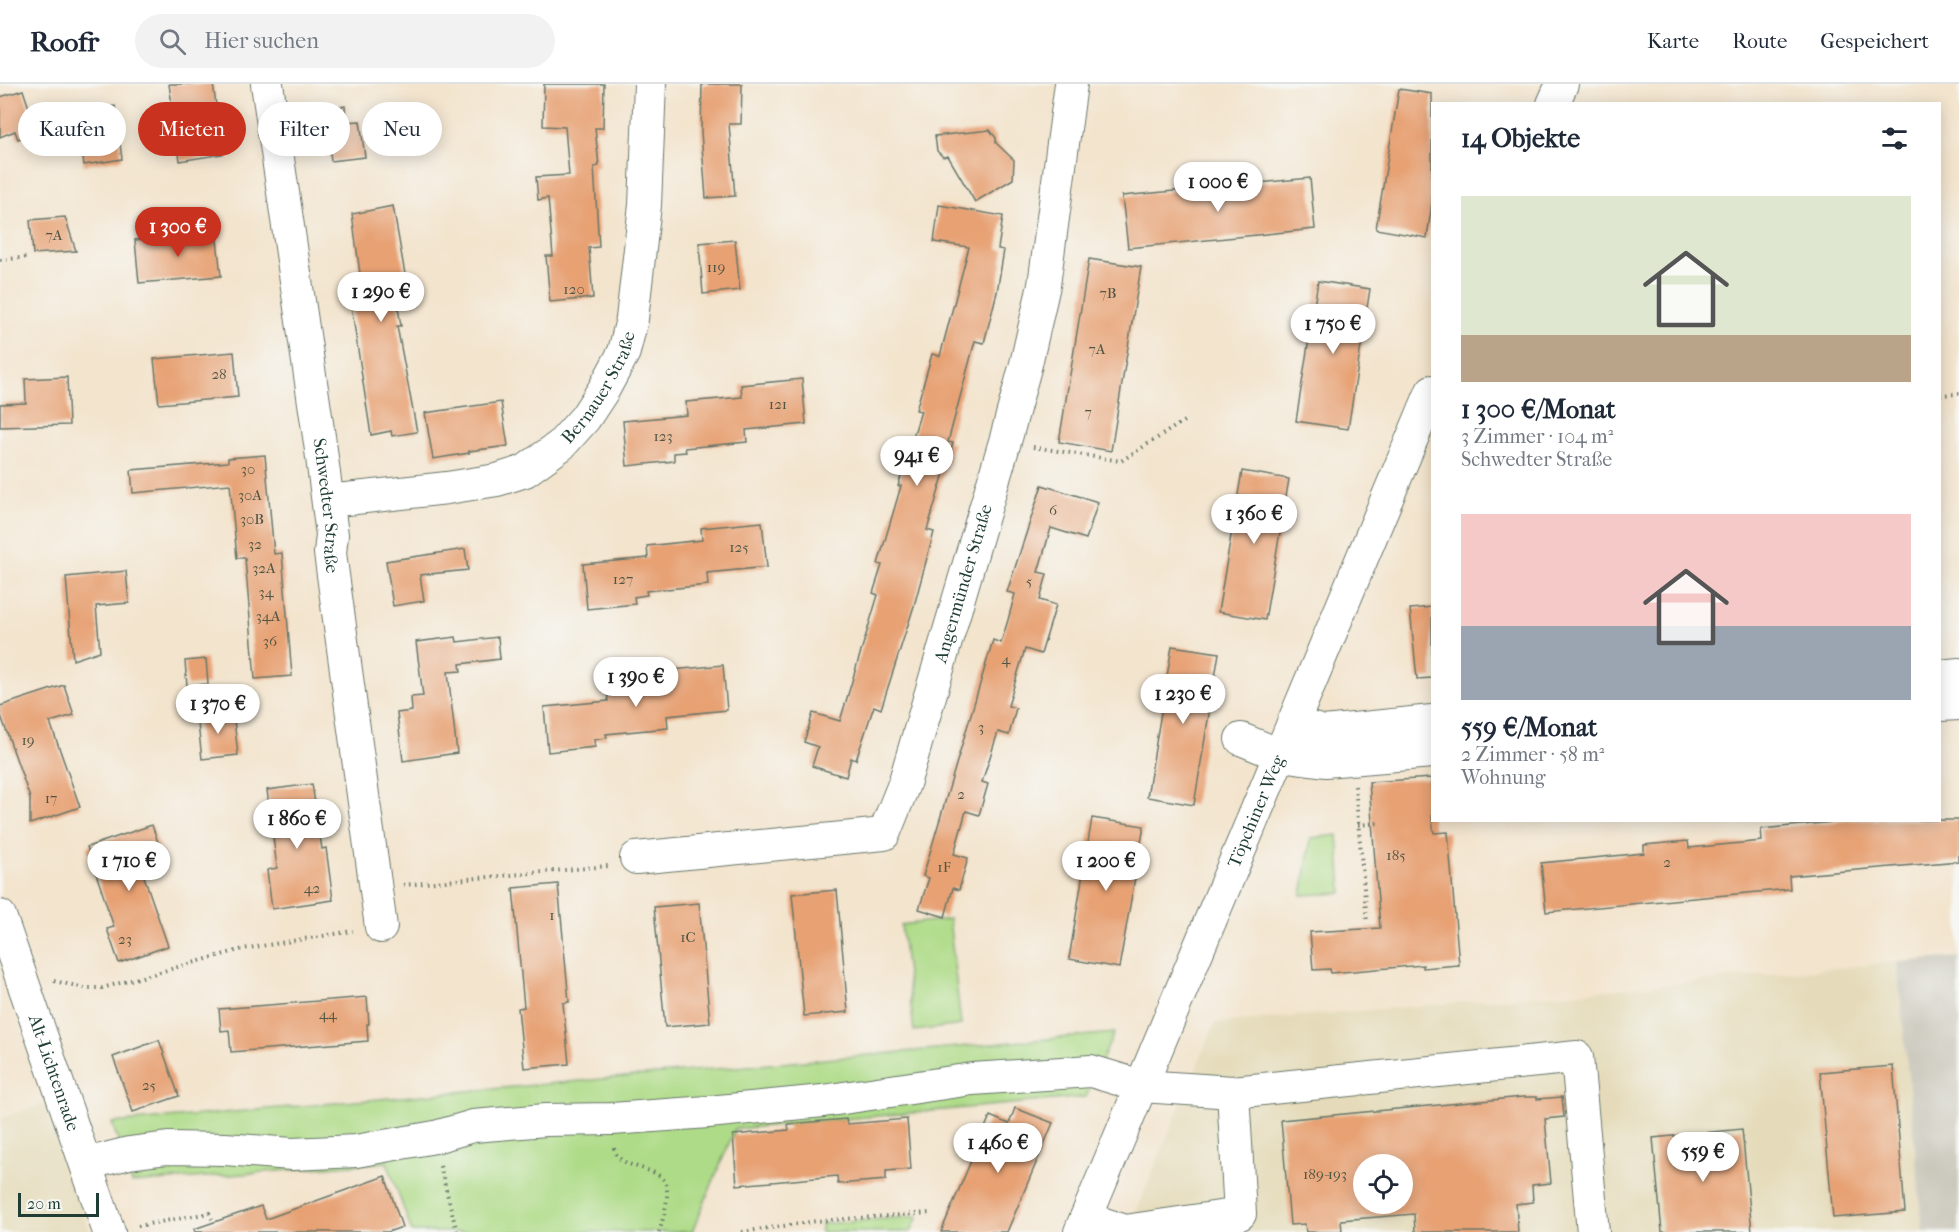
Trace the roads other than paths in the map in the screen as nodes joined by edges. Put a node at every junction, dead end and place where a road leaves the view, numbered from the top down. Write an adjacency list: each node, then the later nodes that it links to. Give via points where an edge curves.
1 (267, 84): 7 (street, Schwedter Straße)
2 (650, 84): 7 (street, Bernauer Straße, via 645,205 632,319 624,352 585,418 561,445 525,471 447,488)
3 (1071, 84): 17 (street, Angermünder Straße, via 1044,285 1026,364 904,784 884,834)
4 (1562, 84): 5 (street)
5 (1554, 102)
6 (1431, 394): 13 (street, Töpchiner Weg)
7 (328, 501): 19 (street, Schwedter Straße, via 330,553)
8 (1959, 674): 9 (street)
9 (1941, 676)
10 (1959, 704): 11 (street)
11 (1941, 705)
12 (1431, 721): 13 (street, via 1324,732)
13 (1293, 723): 16 (street, Töpchiner Weg)
14 (1241, 739): 16 (street)
15 (1431, 752): 16 (street, via 1325,760)
16 (1280, 755): 20 (street, Töpchiner Weg)
17 (636, 858)
18 (0, 916): 22 (street, Alt-Lichtenrade)
19 (381, 927)
20 (1141, 1086): 21 (street); 22 (street, via 1091,1071 972,1079 823,1101 473,1126 356,1151 292,1154 168,1148); 23 (street, Töpchiner Weg)
21 (1233, 1092): 23 (street, via 1240,1214 1125,1231); 25 (street, via 1577,1057)
22 (86, 1164): 24 (street, Alt-Lichtenrade)
23 (1083, 1225)
24 (124, 1229)
25 (1593, 1232)

